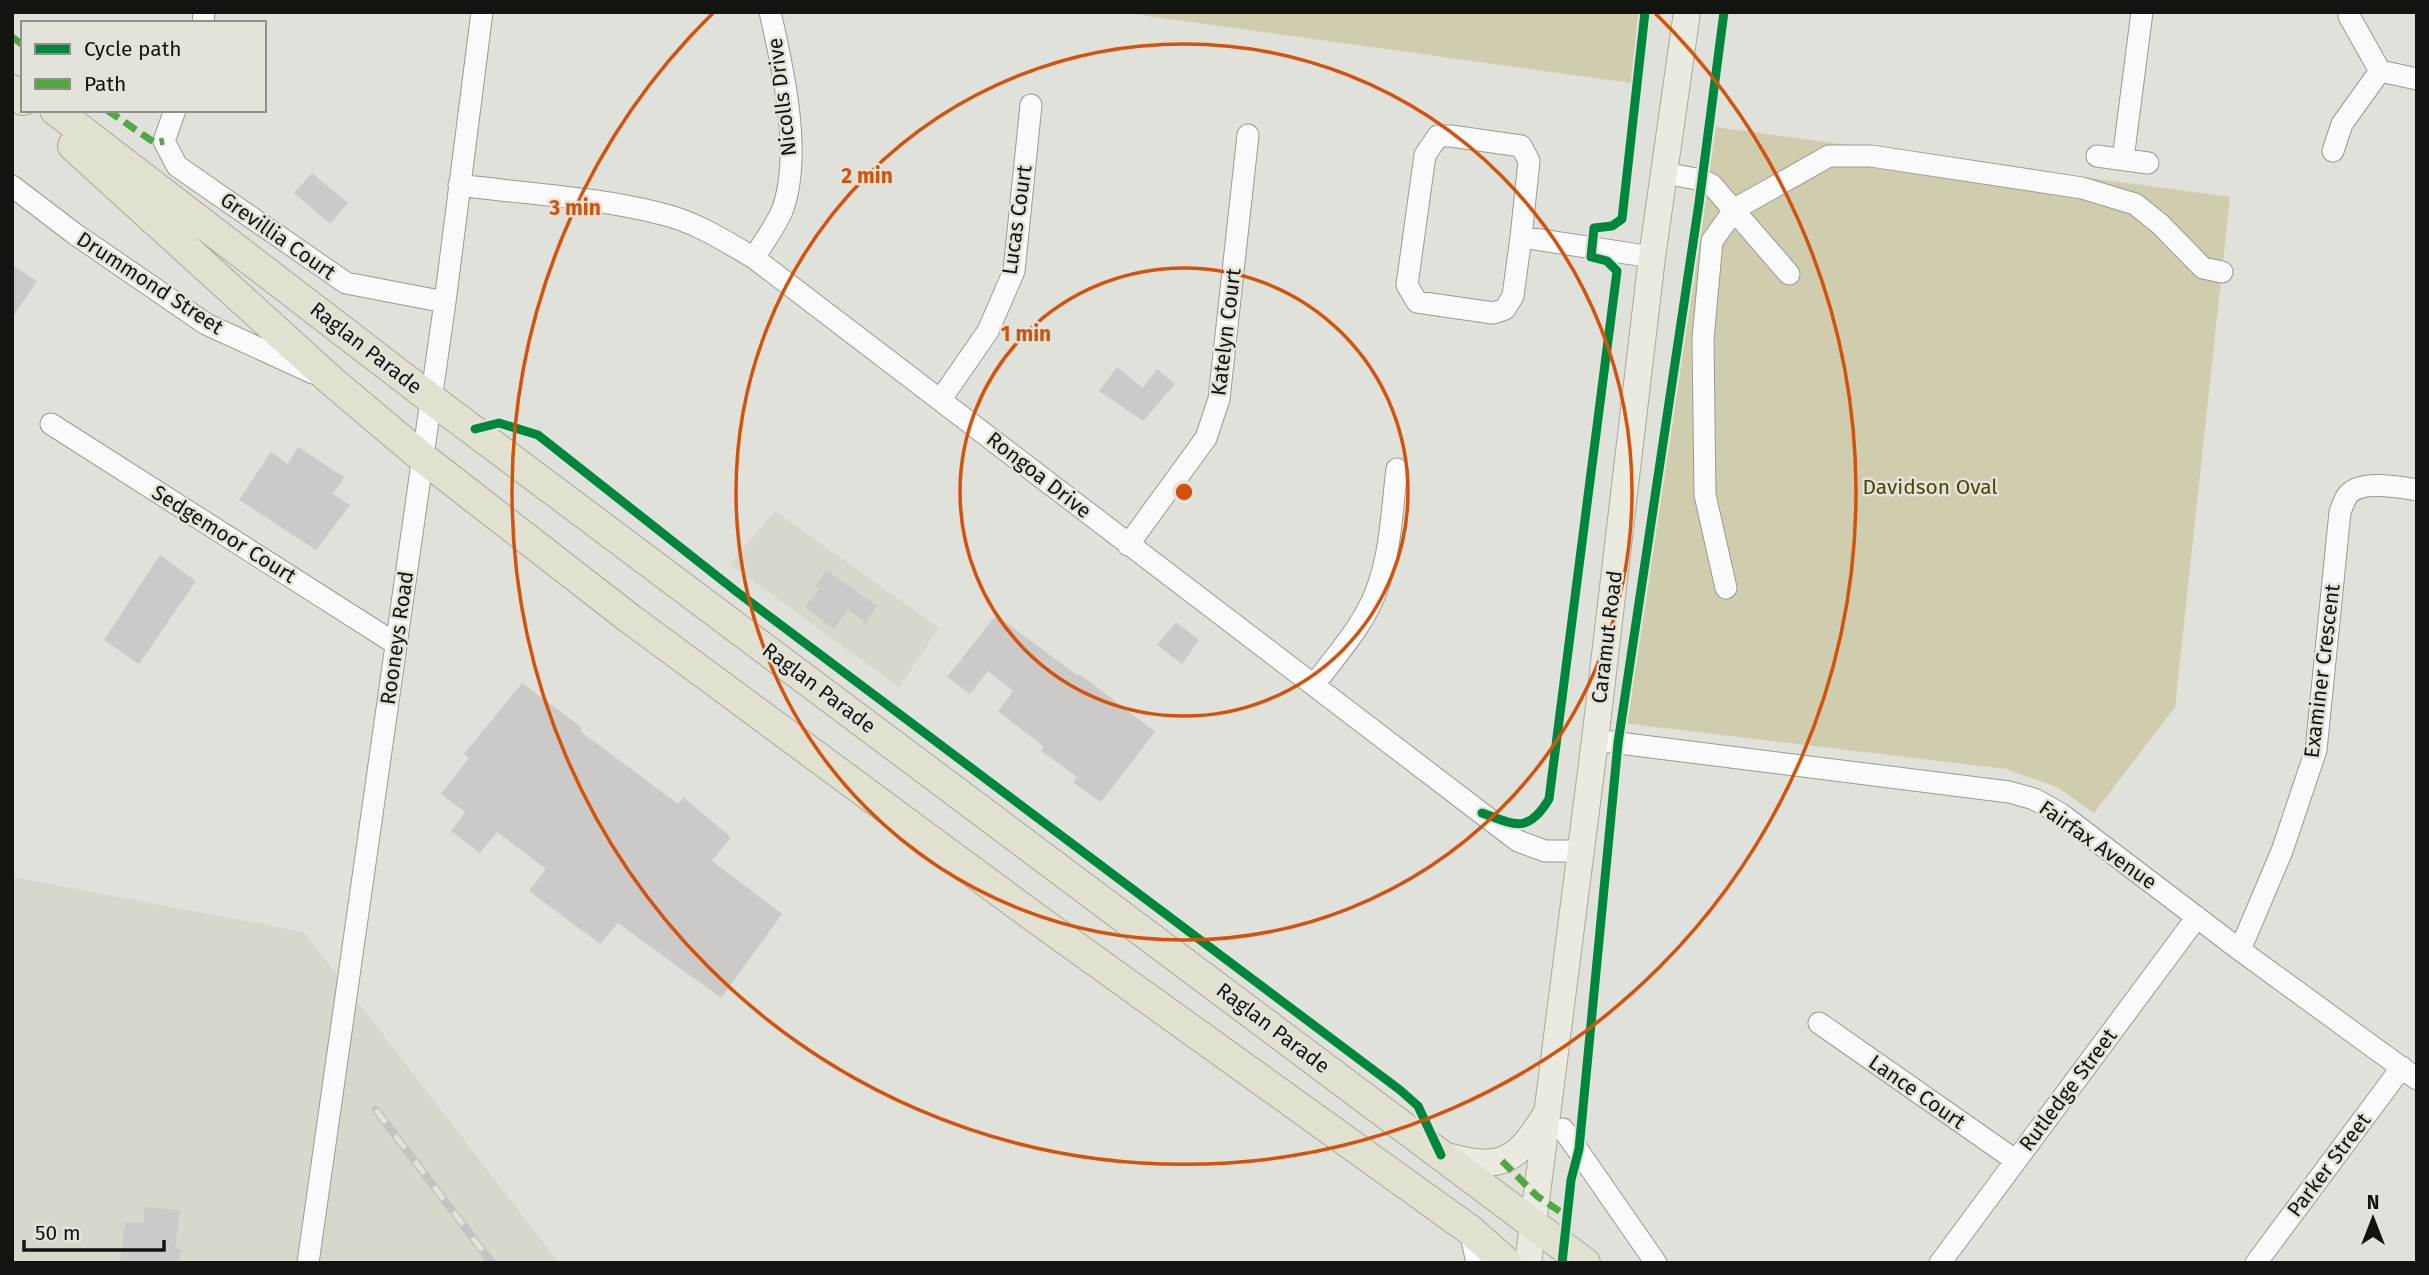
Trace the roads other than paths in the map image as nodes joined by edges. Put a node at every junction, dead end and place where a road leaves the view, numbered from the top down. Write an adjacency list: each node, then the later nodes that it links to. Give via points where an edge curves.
1 (482, 12): 18 (street, Rooneys Road)
2 (770, 12): 23 (street, Nicolls Drive, via 781,61 790,177 782,211)
3 (1688, 12): 17 (main road, Caramut Road)
4 (2142, 12): 15 (street)
5 (2349, 16): 6 (street)
6 (2380, 71): 7 (street); 13 (street, via 2342,124)
7 (2417, 79)
8 (1031, 105): 29 (street, Lucas Court, via 1014,271 988,331)
9 (36, 112): 27 (highway, Raglan Parade)
10 (58, 112): 28 (highway, Raglan Parade)
11 (174, 112): 26 (street, Grevillia Court, via 164,141 177,166 346,283)
12 (1248, 135): 34 (street, Katelyn Court, via 1219,399 1206,438)
13 (2333, 151)
14 (2097, 156): 15 (street)
15 (2123, 159): 16 (street)
16 (2148, 163)
17 (1664, 173): 20 (street, via 1706,182); 22 (main road, Caramut Road)
18 (459, 185): 23 (street, Rongoa Drive, via 663,214 701,227); 26 (street, Rooneys Road)
19 (12, 186): 27 (street, Drummond Street, via 206,324)
20 (1735, 209): 24 (street, via 1829,156 1871,156 2082,188 2135,204 2203,268); 25 (street); 35 (street, via 1712,241 1703,339 1705,495)
21 (1521, 237): 21 (street, via 1529,161 1521,146 1438,136 1425,155 1407,285 1417,302 1493,313 1505,309 1513,296); 22 (street)
22 (1652, 257): 38 (main road, Caramut Road)
23 (754, 258): 29 (street, Rongoa Drive)
24 (2222, 272)
25 (1789, 274)
26 (445, 302): 28 (street, Rooneys Road)
27 (334, 383): 31 (highway, Raglan Parade)
28 (430, 398): 31 (street, Rooneys Road); 45 (highway, Raglan Parade)
29 (941, 399): 34 (street, Rongoa Drive)
30 (51, 424): 36 (street, Sedgemoor Court)
31 (423, 458): 36 (street, Rooneys Road); 48 (highway, Raglan Parade, via 628,618)
32 (1397, 469): 37 (street, via 1378,587 1363,618)
33 (2417, 489): 41 (street, Examiner Crescent, via 2360,487 2348,494 2340,512 2316,750 2282,851)
34 (1129, 545): 37 (street, Rongoa Drive)
35 (1726, 588)
36 (396, 644): 49 (street, Rooneys Road)
37 (1314, 685): 39 (street, Rongoa Drive, via 1518,841 1545,850)
38 (1595, 740): 39 (main road, Caramut Road); 40 (street, Fairfax Avenue, via 2034,799 2061,814)
39 (1580, 851): 44 (main road, Caramut Road)
40 (2197, 917): 41 (street, Fairfax Avenue); 46 (street, Rutledge Street)
41 (2240, 950): 43 (street, Fairfax Avenue)
42 (1819, 1023): 46 (street, Lance Court)
43 (2409, 1073): 56 (street, Parker Street)
44 (1555, 1121): 45 (main road, via 1510,1157 1479,1164); 47 (main road, Caramut Road); 54 (street)
45 (1441, 1155): 47 (highway, Raglan Parade)
46 (2015, 1160): 55 (street, Rutledge Street)
47 (1534, 1224): 52 (main road, Caramut Road); 53 (highway, Raglan Parade)
48 (1470, 1230): 50 (street); 51 (highway, Raglan Parade)
49 (308, 1263)
50 (1476, 1263)
51 (1507, 1263)
52 (1528, 1263)
53 (1585, 1263)
54 (1656, 1263)
55 (1940, 1263)
56 (2256, 1263)

